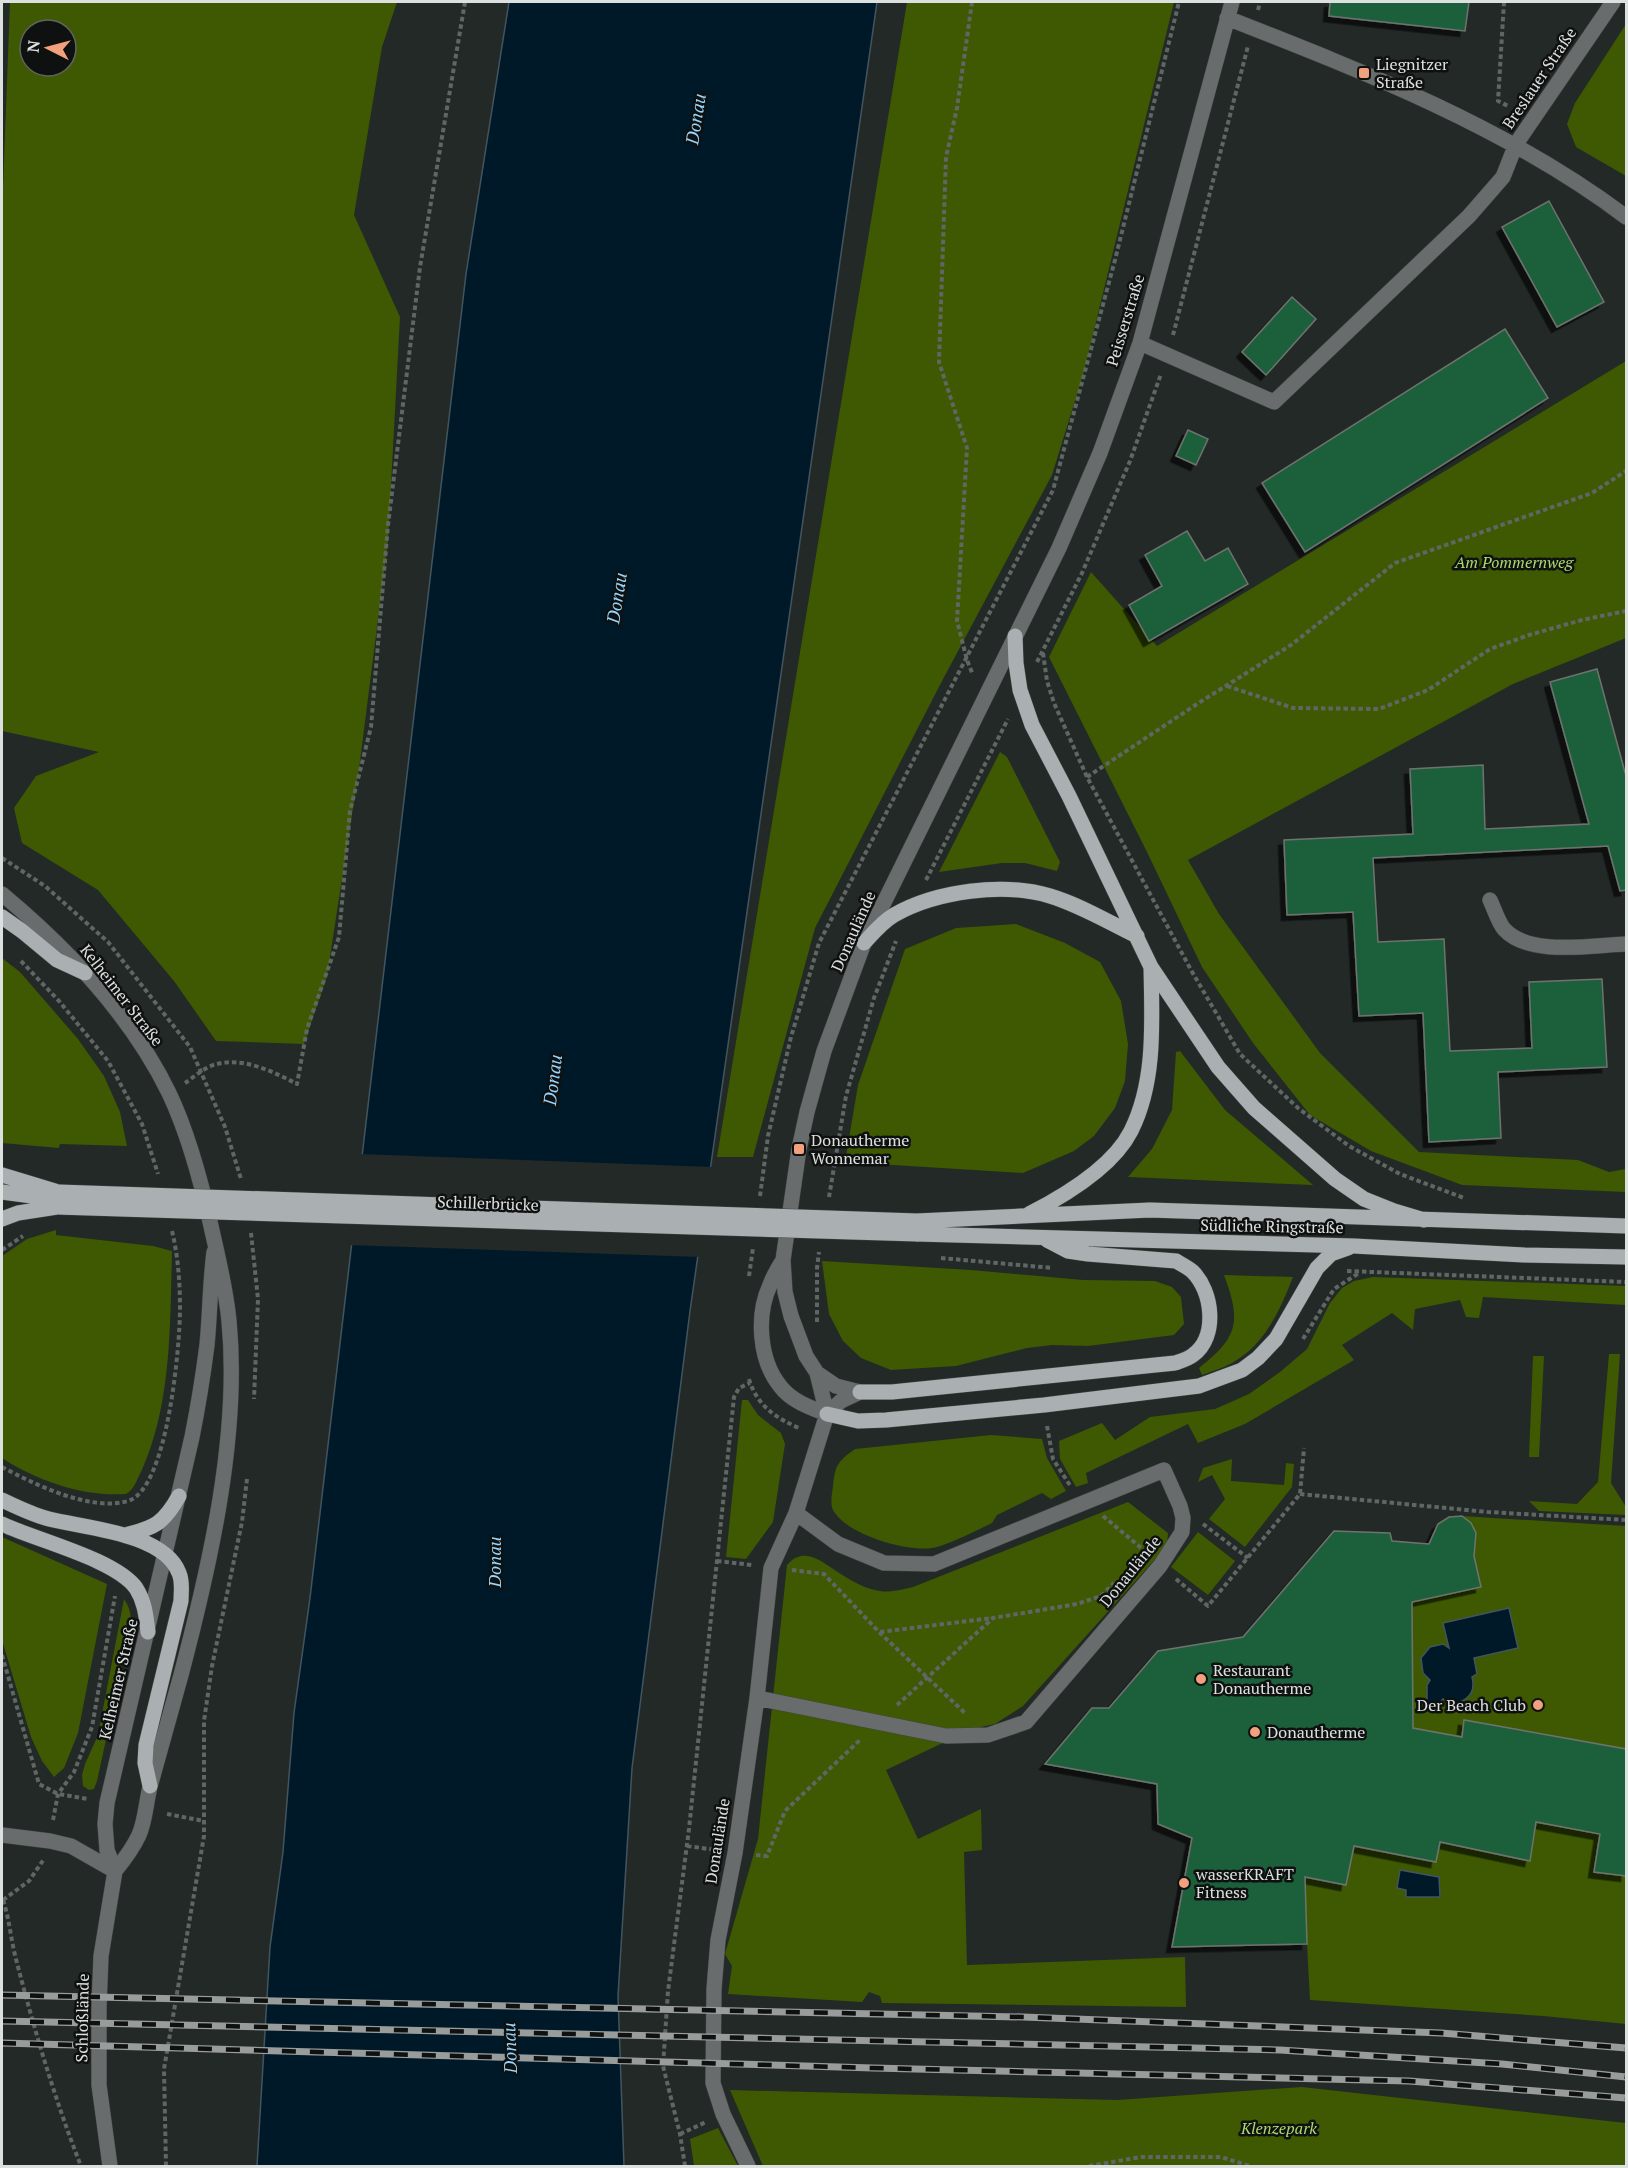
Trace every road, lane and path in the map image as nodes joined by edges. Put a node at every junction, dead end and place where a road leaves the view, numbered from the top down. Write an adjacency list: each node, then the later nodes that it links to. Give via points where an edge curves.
1 (465, 2): 35 (path, via 420,267 388,525 371,727 350,811 339,938 307,1029 297,1084 245,1063 216,1064)
2 (972, 2): 20 (path, via 946,157 939,362 967,448 957,621)
3 (1179, 2): 16 (path)
4 (1232, 2): 8 (street, Peisserstraße)
5 (1260, 2): 9 (path)
6 (1504, 2): 10 (path, via 1498,101)
7 (1613, 2): 11 (street, Breslauer Straße)
8 (1227, 18): 9 (street); 13 (street, Peisserstraße)
9 (1253, 28): 11 (street); 14 (path)
10 (1508, 106)
11 (1516, 144): 12 (street, via 1591,190); 14 (street, Breslauer Straße, via 1503,177 1469,216 1274,402)
12 (1626, 217)
13 (1140, 343): 14 (street); 18 (street, Peisserstraße, via 1096,463)
14 (1168, 356): 19 (path, via 1130,461)
15 (1626, 471): 21 (path, via 1592,493 1395,563 1291,645)
16 (1053, 490)
17 (1626, 611): 21 (path, via 1528,635 1490,650 1428,690 1379,709 1293,708)
18 (1015, 636): 22 (main road); 30 (street, Donaulände)
19 (1043, 652): 22 (path); 23 (path, via 1054,703)
20 (967, 660)
21 (1226, 686): 23 (path)
22 (1020, 690): 26 (path, via 1001,735); 28 (main road, via 1032,725)
23 (1087, 777): 41 (path, via 1240,1054 1298,1108 1349,1146 1400,1174)
24 (2, 894): 34 (street, Kelheimer Straße)
25 (1490, 900): 31 (street, via 1504,928 1522,942 1555,947)
26 (912, 907): 28 (main road, via 970,892 1018,890 1077,905); 30 (main road, via 893,916)
27 (2, 917): 34 (main road, via 57,960)
28 (1137, 936): 33 (main road)
29 (897, 940): 40 (path, via 874,998 846,1096)
30 (864, 943): 54 (street, Donaulände, via 824,1051 807,1112)
31 (1626, 944)
32 (16, 957): 37 (path, via 59,1001 108,1061 142,1124)
33 (1151, 967): 42 (main road, via 1149,1065 1143,1101 1131,1132 1089,1176); 44 (main road, via 1218,1067 1254,1108 1335,1179 1364,1199)
34 (85, 973): 35 (street, Kelheimer Straße, via 132,1032)
35 (169, 1092): 49 (street, Kelheimer Straße, via 190,1149)
36 (2, 1175): 39 (main road)
37 (159, 1179)
38 (2, 1192): 39 (main road)
39 (57, 1199): 43 (main road); 47 (main road, Schillerbrücke, bridge)
40 (828, 1199)
41 (1470, 1200)
42 (1024, 1216): 44 (main road, Südliche Ringstraße, via 1150,1210); 47 (main road, Südliche Ringstraße)
43 (2, 1219)
44 (1424, 1220): 46 (main road, Südliche Ringstraße)
45 (170, 1221): 65 (path, via 179,1276 179,1336 162,1441 148,1483 130,1500 97,1502 51,1490)
46 (1626, 1226)
47 (917, 1228): 48 (main road, Südliche Ringstraße)
48 (1044, 1239): 51 (main road, Südliche Ringstraße); 61 (main road, via 1068,1251 1176,1261 1191,1270 1205,1292 1209,1308 1210,1325 1203,1343 1192,1355 1175,1363)
49 (215, 1243): 67 (street, Kelheimer Straße, via 202,1388); 87 (street, Kelheimer Straße, via 226,1292 231,1345 226,1449 212,1550)
50 (820, 1245): 58 (path)
51 (1354, 1246): 52 (main road, Südliche Ringstraße); 55 (main road, via 1331,1254)
52 (1626, 1257)
53 (939, 1258): 56 (path)
54 (783, 1260): 59 (street, via 769,1286 762,1312 765,1356); 60 (street, via 791,1316)
55 (1317, 1268): 57 (path, via 1359,1273); 62 (main road, via 1276,1339 1242,1370 1199,1386)
56 (1056, 1269)
57 (1626, 1282)
58 (819, 1332)
59 (771, 1373): 63 (street, via 781,1388 804,1405); 77 (path, via 739,1388 734,1397)
60 (817, 1373): 61 (street, via 836,1386); 63 (street)
61 (860, 1392): 63 (street, via 841,1401)
62 (1044, 1405): 63 (main road, via 886,1420 858,1421); 69 (path, via 1053,1459)
63 (827, 1414): 70 (street, Donaulände)
64 (1304, 1448): 66 (path)
65 (2, 1467)
66 (1300, 1494): 72 (path); 76 (path)
67 (179, 1496): 74 (main road, via 168,1516 155,1527); 75 (street, Kelheimer Straße)
68 (2, 1500): 74 (main road, via 49,1519)
69 (1084, 1501): 70 (street, via 934,1564 884,1563 838,1544); 71 (street, via 1164,1470); 78 (path)
70 (796, 1512): 79 (street, Donaulände)
71 (1183, 1518): 76 (path, via 1205,1524); 78 (street, Donaulände, via 1182,1532)
72 (1626, 1520)
73 (2, 1524): 82 (main road, via 106,1565 129,1581 144,1604)
74 (125, 1535): 75 (main road)
75 (166, 1556): 82 (street, Kelheimer Straße); 87 (main road, via 179,1571 181,1601 146,1745)
76 (1248, 1558): 78 (path, via 1208,1606)
77 (717, 1561): 79 (path); 95 (path, via 668,1991 663,2066)
78 (1160, 1566): 86 (street, Donaulände, via 1026,1722)
79 (771, 1568): 83 (path, via 824,1574); 85 (street, Donaulände)
80 (115, 1596): 84 (path, via 92,1727 75,1772 58,1794 39,1784)
81 (993, 1618): 83 (path)
82 (148, 1632): 90 (street, Kelheimer Straße, via 107,1803 107,1850)
83 (879, 1632): 86 (path)
84 (2, 1656)
85 (757, 1698): 86 (street, Donaulände, via 946,1736); 96 (street, Donaulände, via 718,1940 714,1989 713,2083)
86 (988, 1735)
87 (150, 1786): 90 (street, Kelheimer Straße, via 138,1837)
88 (204, 1821): 94 (path, via 195,1898 164,2069)
89 (2, 1835): 90 (street, via 71,1846)
90 (115, 1870): 93 (street, Schloßlände, via 101,1956 99,2007 99,2085)
91 (2, 1899): 92 (path, via 55,2093)
92 (81, 2166)
93 (110, 2166)
94 (166, 2166)
95 (685, 2166)
96 (748, 2166)
97 (1089, 2166): 98 (path, via 1142,2157 1221,2157)
98 (1250, 2166)

